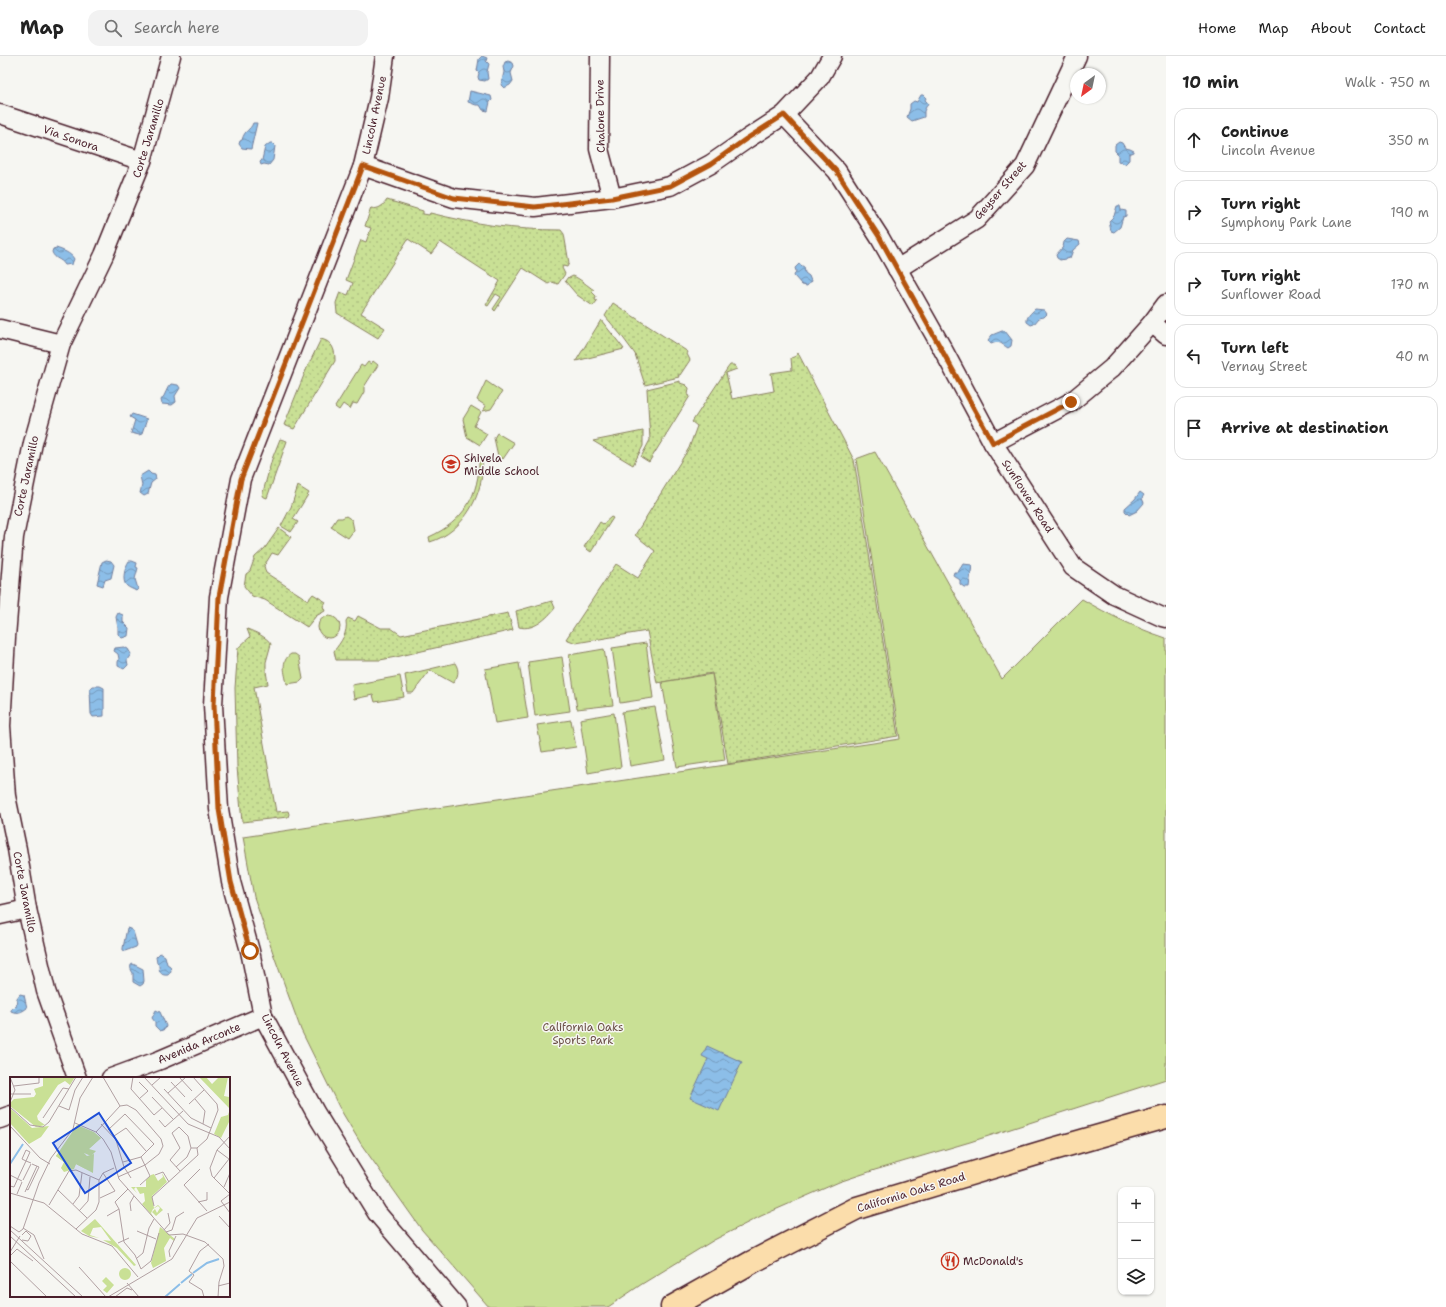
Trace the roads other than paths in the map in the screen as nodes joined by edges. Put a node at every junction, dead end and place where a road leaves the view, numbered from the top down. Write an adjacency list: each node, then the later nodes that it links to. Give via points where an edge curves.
1 (172, 56): 8 (street, Corte Jaramillo)
2 (385, 56): 9 (street, Lincoln Avenue, via 380,98)
3 (600, 56): 10 (street, Chalone Drive, via 599,149)
4 (832, 56): 7 (street, via 820,76)
5 (1077, 56): 11 (street, Geyser Street, via 1024,166 977,219)
6 (0, 114): 8 (street, Via Sonora)
7 (784, 115): 10 (street, via 711,164 670,186); 11 (street, Sunflower Road, via 837,172)
8 (142, 161): 16 (street, Corte Jaramillo, via 104,255)
9 (363, 166): 10 (street, via 454,198 535,207); 23 (street, Lincoln Avenue, via 241,479 219,597 214,705 219,809 231,882 250,951)
10 (612, 198)
11 (897, 269): 17 (street, Sunflower Road)
12 (1166, 304): 13 (street)
13 (1152, 323): 15 (street); 17 (street, via 1112,368 1071,402)
14 (0, 329): 16 (street)
15 (1166, 335)
16 (62, 344): 18 (street, Corte Jaramillo)
17 (993, 443): 19 (street, Sunflower Road, via 1074,567 1114,595)
18 (7, 536): 20 (street, Corte Jaramillo, via 6,637)
19 (1166, 618)
20 (0, 726): 21 (street, Corte Jaramillo, via 6,796)
21 (27, 909): 22 (street); 24 (street, Corte Jaramillo, via 46,991)
22 (0, 915)
23 (263, 1016): 25 (street, Avenida Arconte); 29 (street, Lincoln Avenue, via 315,1112 377,1213)
24 (77, 1077)
25 (114, 1077)
26 (10, 1115): 28 (street)
27 (1166, 1117): 30 (main road, California Oaks Road, via 857,1208)
28 (0, 1119)
29 (457, 1307)
30 (672, 1307)

